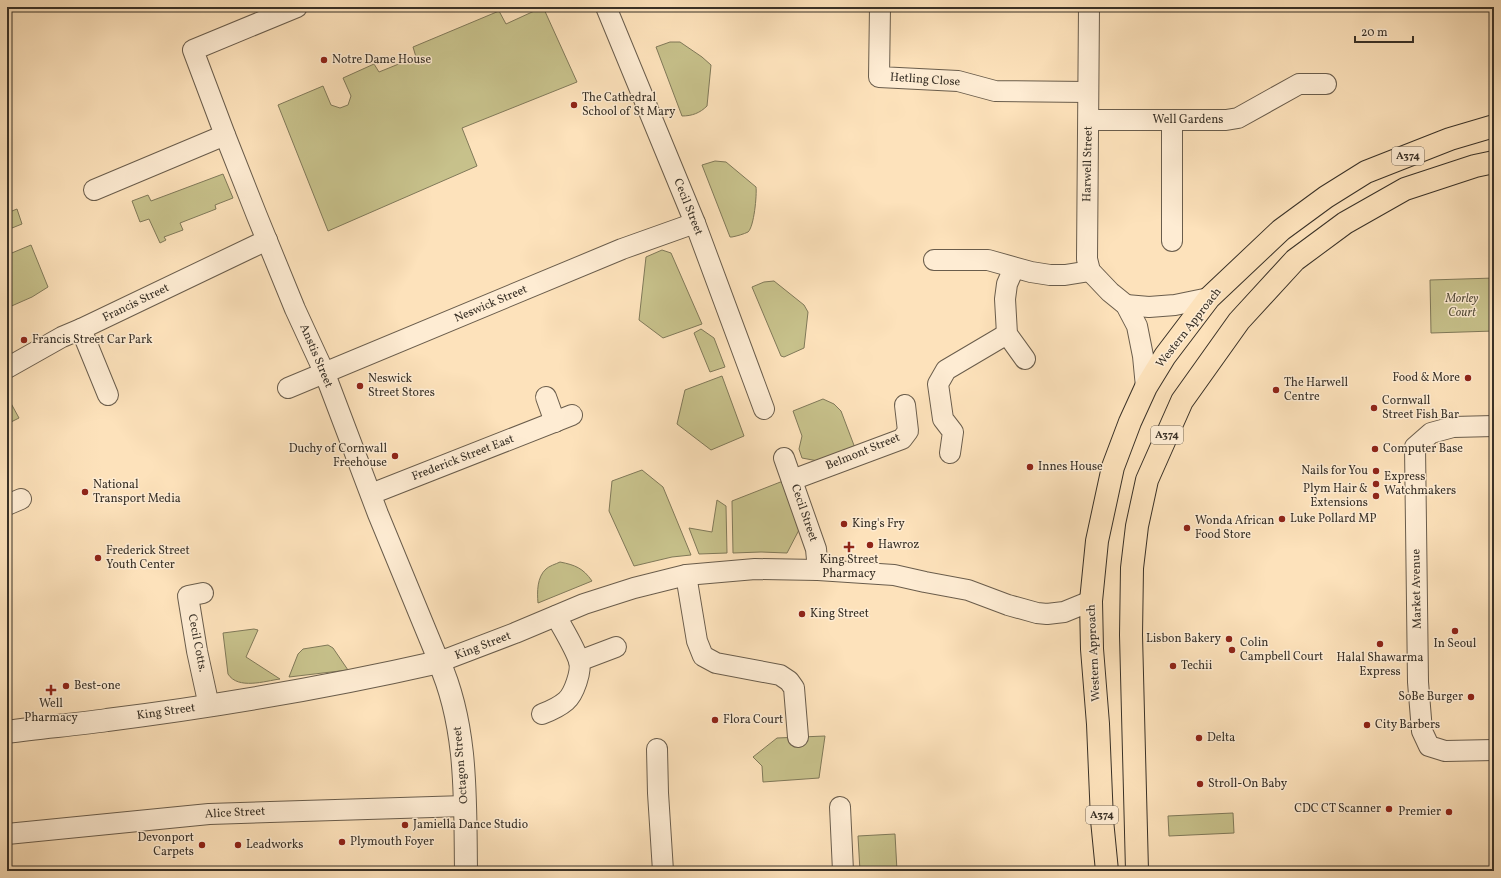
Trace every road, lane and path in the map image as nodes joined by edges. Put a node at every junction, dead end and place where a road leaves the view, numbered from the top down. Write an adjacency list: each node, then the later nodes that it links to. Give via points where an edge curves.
1 (297, 7): 10 (street, Anstis Street, via 193,50)
2 (606, 7): 13 (street, Cecil Street)
3 (880, 7): 6 (street, Hetling Close, via 880,77 958,81 995,91)
4 (1089, 7): 6 (street, Harwell Street)
5 (1326, 84): 8 (street, Well Gardens, via 1299,84 1238,118)
6 (1088, 92): 7 (street, Harwell Street)
7 (1089, 120): 8 (street, Well Gardens); 18 (street, Harwell Street, via 1087,259)
8 (1172, 120): 15 (street)
9 (1494, 126): 19 (main road, Western Approach / A374, via 1450,139 1366,172 1281,230)
10 (225, 135): 12 (street); 14 (street, Anstis Street)
11 (1494, 162): 58 (main road, A374, via 1405,189 1345,223 1295,260 1239,321 1182,401 1147,480 1137,526 1132,568)
12 (94, 190)
13 (695, 223): 25 (street, Neswick Street, via 622,249); 31 (street, Cecil Street)
14 (267, 240): 21 (street, Francis Street); 25 (street, Anstis Street)
15 (1172, 241)
16 (934, 260): 17 (street, via 988,260)
17 (1014, 268): 18 (street, via 1050,275); 22 (street, via 1007,284 1005,299)
18 (1090, 271): 20 (street)
19 (1209, 298): 20 (street, via 1175,305); 26 (main road, Western Approach / A374, via 1165,356)
20 (1126, 305): 26 (street, via 1137,326)
21 (81, 330): 24 (street, Francis Street, via 62,337); 28 (street)
22 (1006, 334): 23 (street); 33 (street, via 946,370 938,384 943,419 953,432)
23 (1025, 359)
24 (7, 368)
25 (324, 374): 27 (street, Neswick Street); 36 (street, Anstis Street)
26 (1146, 387): 40 (main road, Western Approach / A374, via 1113,467 1097,541)
27 (288, 388)
28 (108, 394)
29 (546, 397): 36 (street, Frederick Street East, via 563,418)
30 (905, 406): 35 (street, Belmont Street, via 908,431 902,439)
31 (764, 409)
32 (1494, 426): 50 (street, Market Avenue, via 1453,427 1431,433 1415,447 1418,682 1422,731 1429,746 1445,751)
33 (950, 453)
34 (784, 458): 35 (street, Cecil Street)
35 (792, 480): 37 (street, Cecil Street, via 816,549)
36 (371, 494): 44 (street, Anstis Street)
37 (818, 570): 38 (street, King Street, via 756,569); 40 (street, King Street, via 894,575 968,590 1042,614 1064,612)
38 (686, 575): 41 (street, King Street, via 634,588); 48 (street, via 697,642 703,656 716,663 780,675 790,681 794,688)
39 (203, 593): 45 (street, Cecil Cotts., via 188,596)
40 (1091, 601): 57 (main road, Western Approach / A374)
41 (556, 616): 43 (street); 44 (street, King Street)
42 (616, 647): 43 (street)
43 (579, 661): 46 (street, via 576,686 567,700)
44 (439, 662): 45 (street, King Street, via 369,678); 51 (street, Octagon Street, via 448,683 460,738)
45 (209, 706): 47 (street, King Street)
46 (542, 714)
47 (7, 732)
48 (798, 737)
49 (657, 749): 55 (street)
50 (1494, 750)
51 (465, 806): 53 (street, Alice Street, via 209,814); 54 (street, Octagon Street)
52 (840, 807): 56 (street)
53 (7, 834)
54 (466, 871)
55 (663, 871)
56 (843, 871)
57 (1107, 871)
58 (1136, 871)

